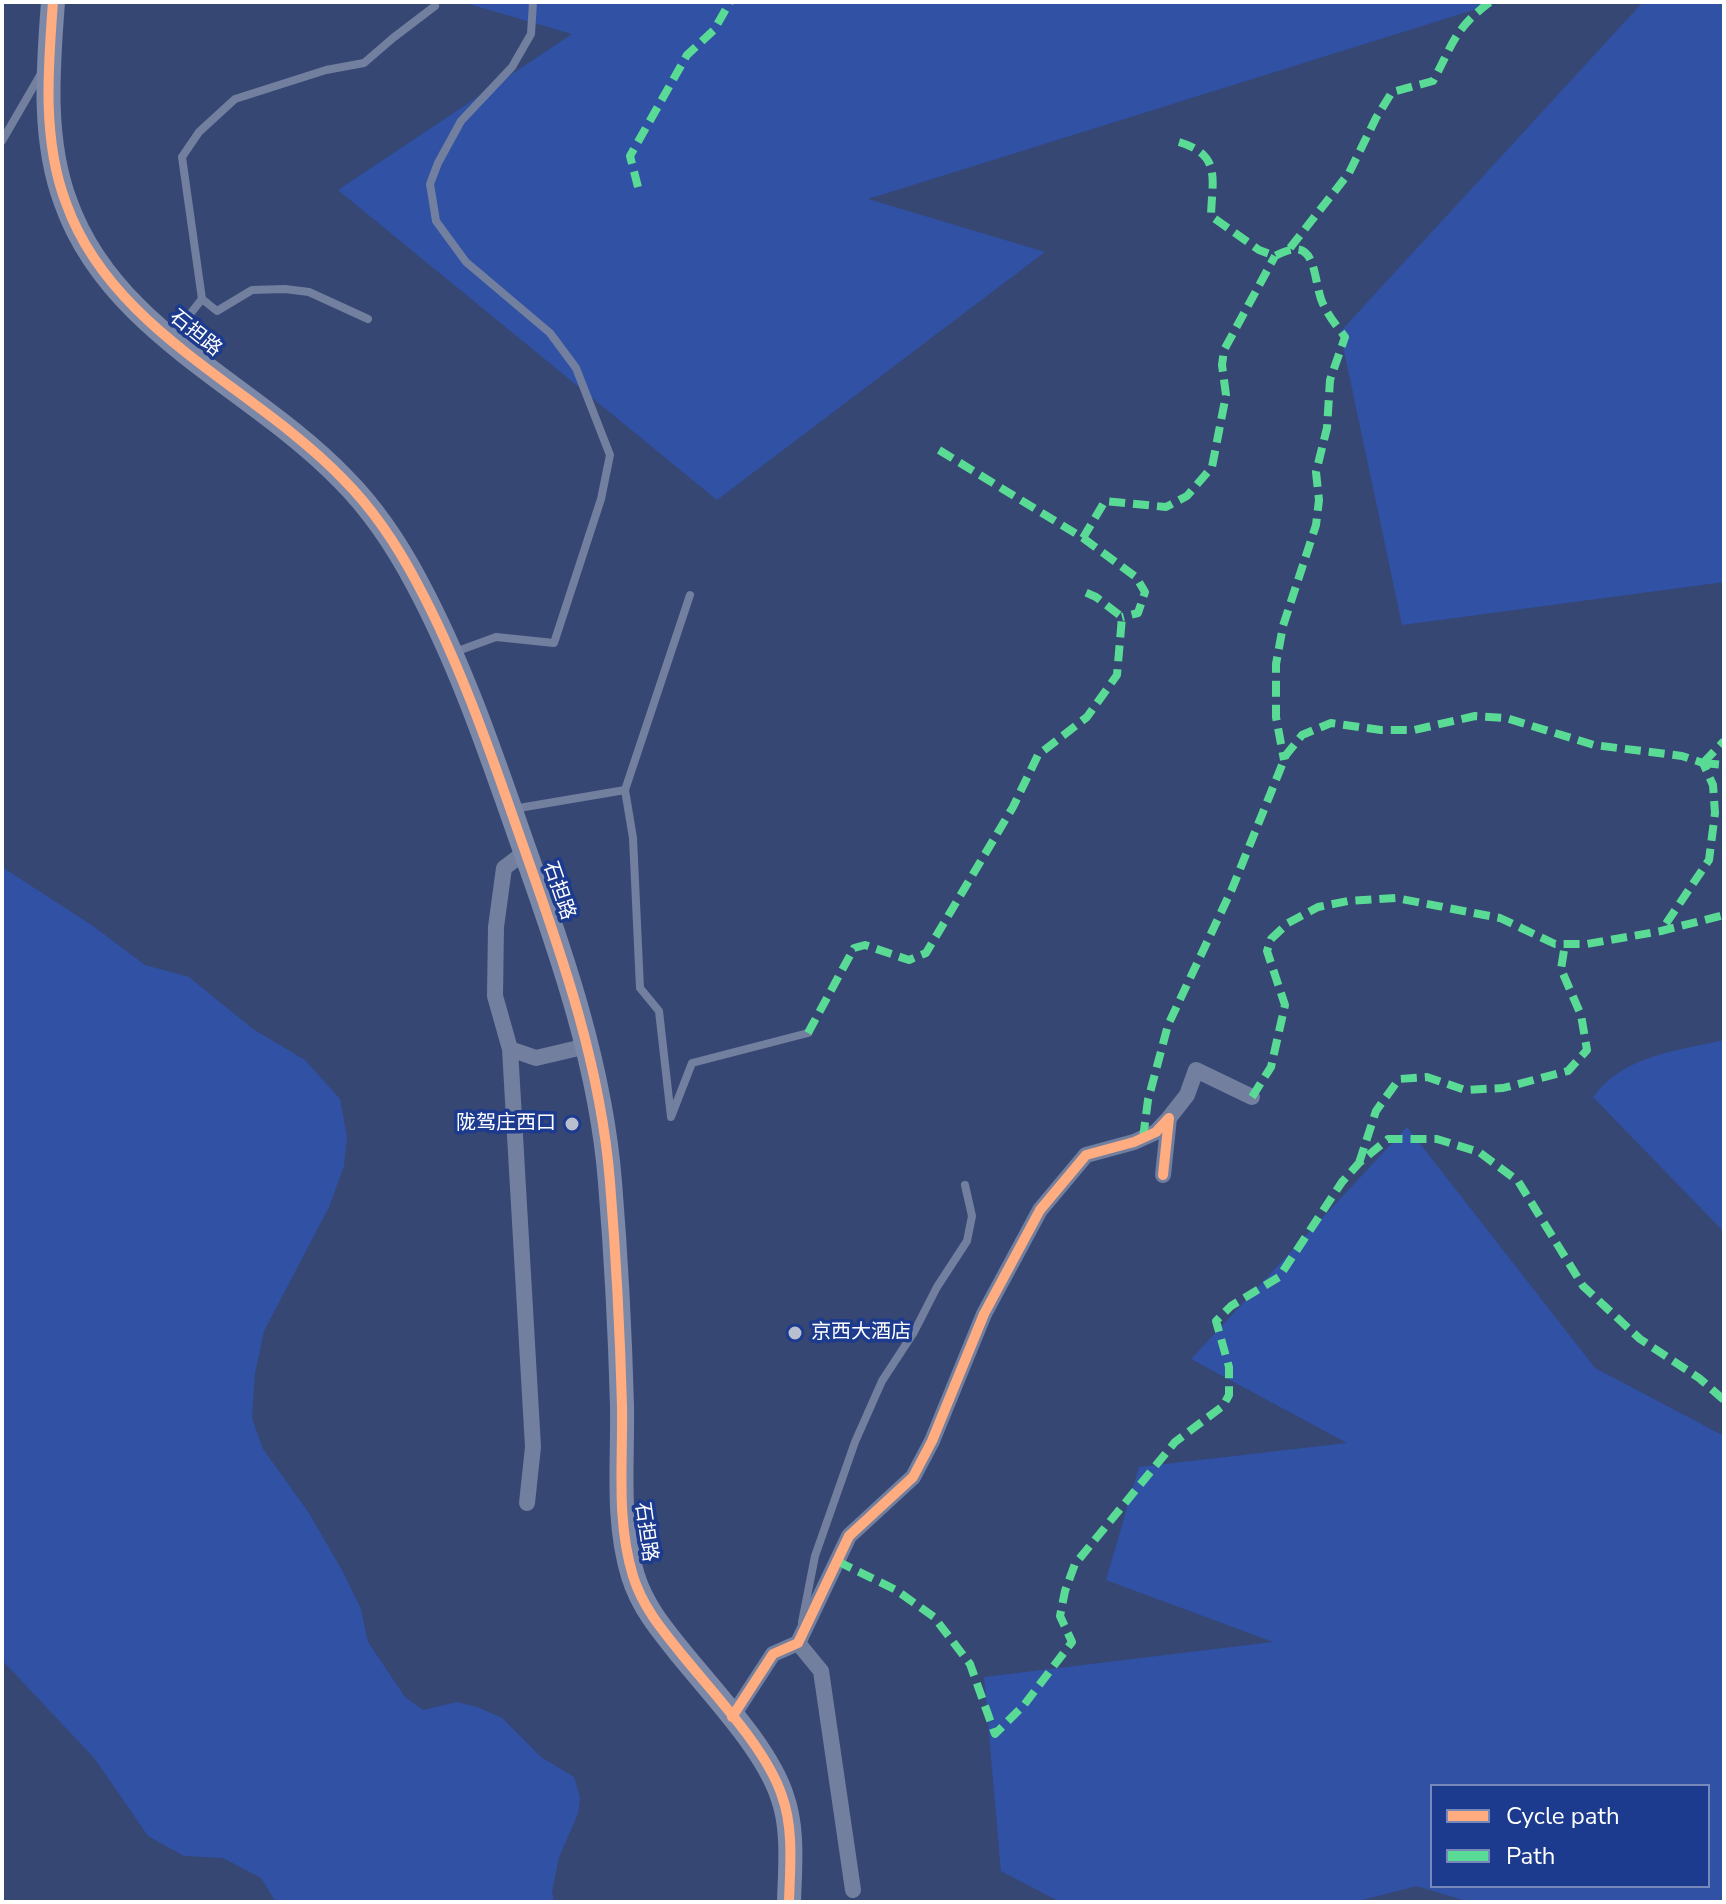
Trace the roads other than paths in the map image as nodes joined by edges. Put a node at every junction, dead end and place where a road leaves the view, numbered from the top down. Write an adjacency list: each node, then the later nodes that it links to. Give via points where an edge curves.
1 (53, 2): 4 (main road, 石担路)
2 (533, 2): 10 (lane, via 531,34 512,67 461,121 438,163 430,184 436,221 466,262 550,333 576,368 610,455 554,643 496,637)
3 (435, 6): 6 (lane, via 364,63 235,99 199,132 182,157)
4 (48, 63): 5 (lane); 8 (main road, 石担路, via 53,154 65,203 105,276)
5 (2, 141)
6 (202, 299): 7 (lane, via 217,311 252,290 309,292); 8 (lane)
7 (368, 319)
8 (171, 338): 10 (main road, 石担路, via 344,479 414,576)
9 (690, 595): 11 (lane)
10 (452, 653): 12 (main road, 石担路)
11 (625, 790): 12 (lane); 14 (lane, via 633,838 640,988 659,1011 671,1117 692,1063)
12 (511, 809): 13 (main road, 石担路)
13 (525, 852): 15 (main road, 石担路); 16 (street, via 504,868 496,927 495,996)
14 (808, 1033)
15 (587, 1046): 16 (street, via 536,1058); 23 (main road, 石担路, via 609,1174 626,1551 648,1612)
16 (510, 1049): 21 (street, via 533,1447)
17 (1252, 1097): 18 (street, via 1196,1070 1187,1095)
18 (1169, 1118): 19 (street); 22 (street, via 1156,1132 1134,1142 1086,1155 1040,1210 984,1314 913,1477 849,1536)
19 (1163, 1175)
20 (965, 1185): 22 (lane, via 972,1216 967,1241 882,1381 855,1442 815,1556)
21 (527, 1503)
22 (798, 1643): 23 (street, via 773,1654); 24 (street, via 821,1671)
23 (732, 1717): 25 (main road, 石担路, via 782,1792 789,1823)
24 (853, 1890)
25 (789, 1902)

